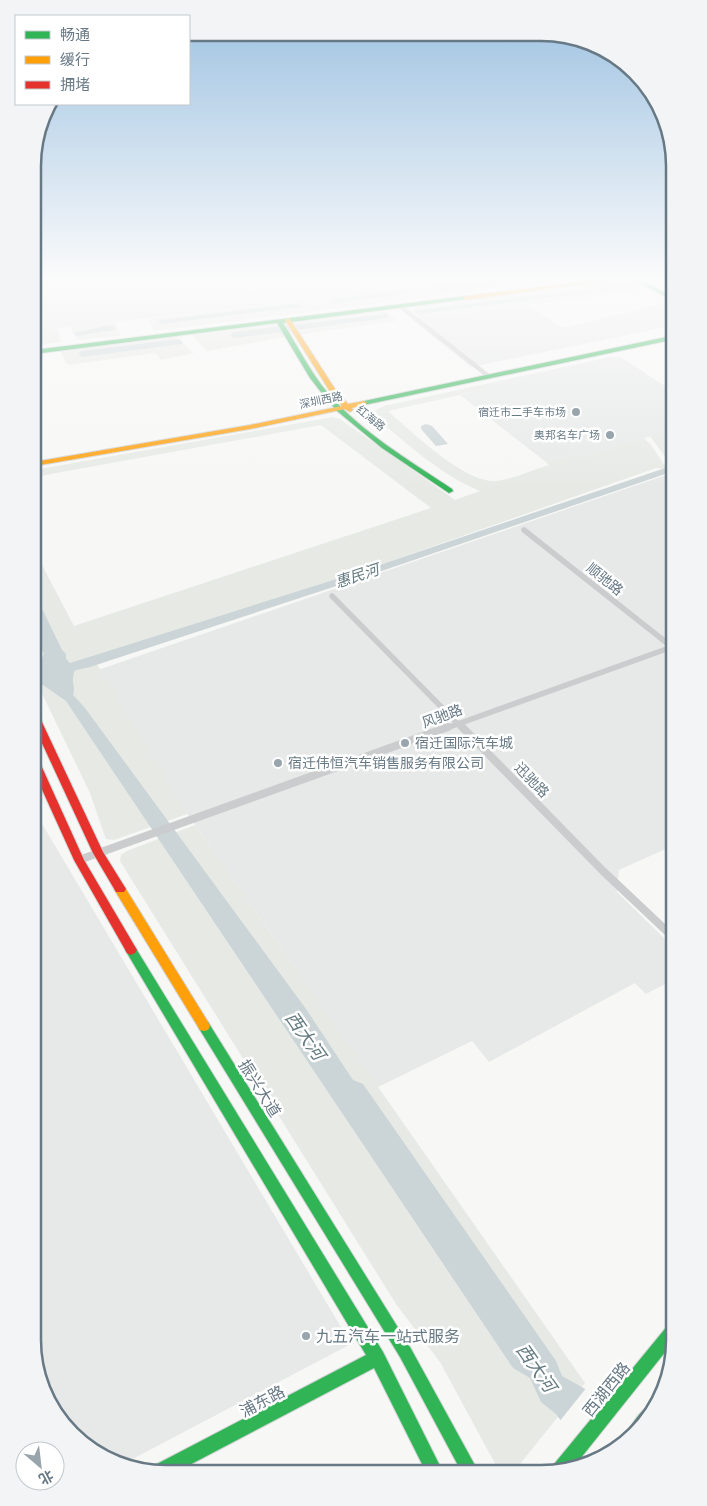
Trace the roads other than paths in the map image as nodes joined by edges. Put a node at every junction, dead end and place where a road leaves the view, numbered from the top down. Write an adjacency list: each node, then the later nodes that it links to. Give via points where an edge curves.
1 (301, 350): 6 (main road, 红海路, via 325,392)
2 (456, 350): 5 (street)
3 (607, 350): 5 (main road, 深圳西路)
4 (609, 350): 6 (main road, 深圳西路)
5 (487, 375): 6 (main road, 深圳西路)
6 (342, 407): 7 (main road, 深圳西路); 8 (main road, 红海路, via 403,459)
7 (42, 462)
8 (453, 490)
9 (524, 530): 11 (street, 顺驰路)
10 (332, 596): 13 (street, 迅驰路)
11 (666, 642)
12 (666, 649): 13 (street, 风驰路)
13 (459, 723): 16 (street, 风驰路); 18 (street, 迅驰路, via 603,871)
14 (42, 732): 16 (main road, 振兴大道)
15 (41, 777): 17 (main road)
16 (98, 853): 17 (street, 风驰路); 24 (main road, 振兴大道, via 405,1352)
17 (79, 860): 20 (main road, via 165,1010)
18 (665, 930)
19 (665, 1340): 21 (main road, 西湖西路)
20 (377, 1358): 22 (main road, 浦东路); 23 (main road)
21 (567, 1462)
22 (172, 1465)
23 (431, 1465)
24 (467, 1465)

